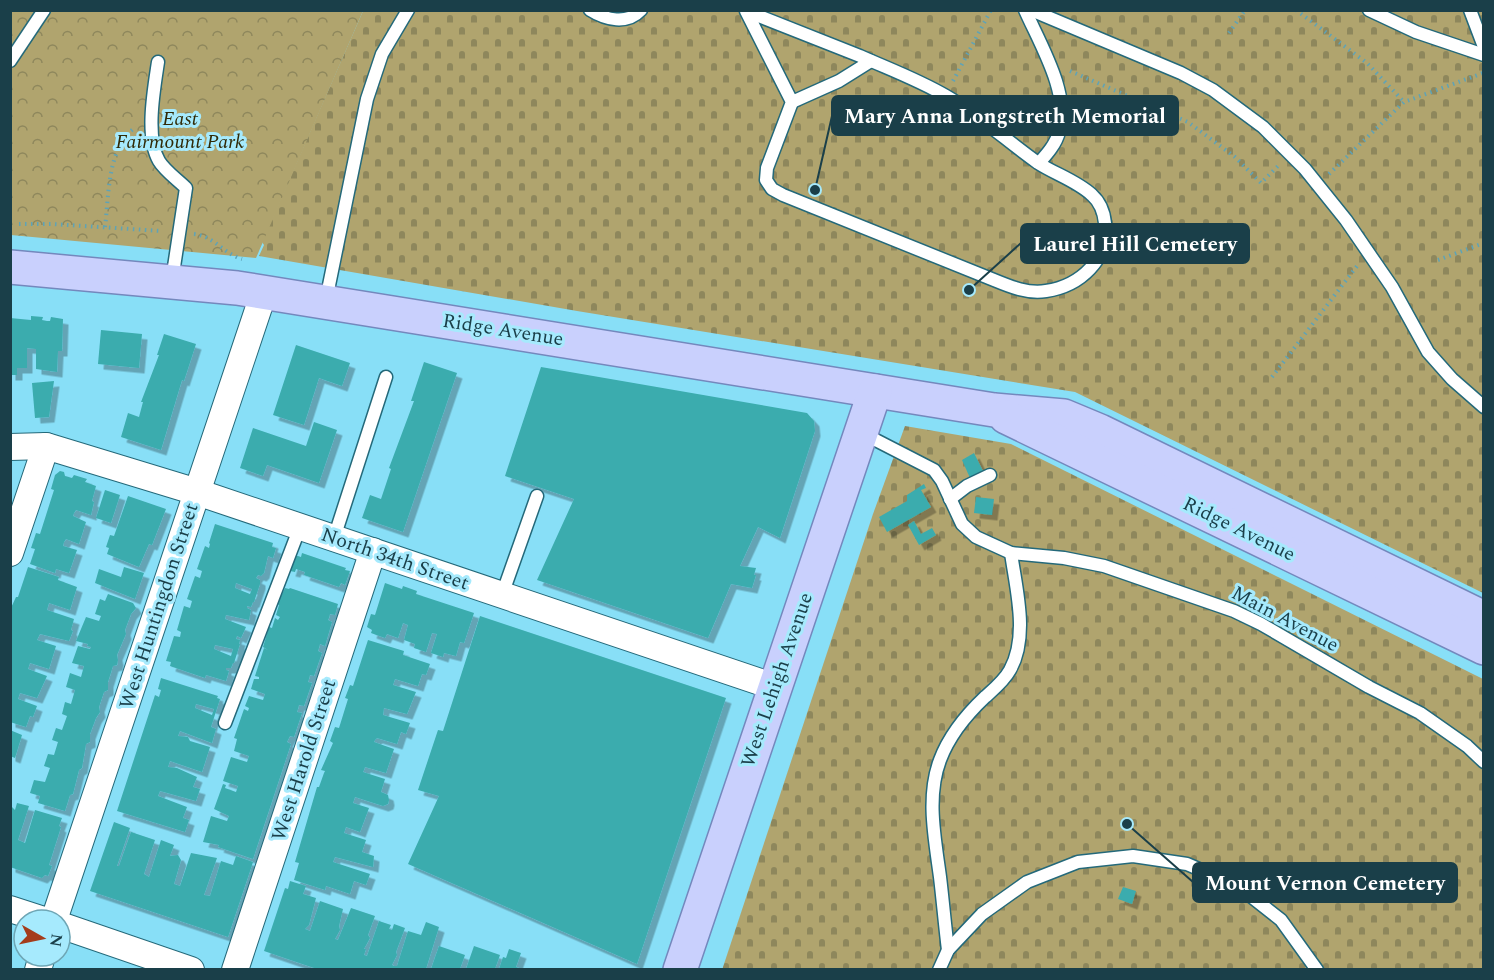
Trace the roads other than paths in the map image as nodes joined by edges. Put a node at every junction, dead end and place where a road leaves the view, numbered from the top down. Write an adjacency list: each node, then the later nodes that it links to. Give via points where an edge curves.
1 (44, 10): 12 (lane)
2 (408, 10): 20 (lane, via 382,54 367,99)
3 (590, 10): 4 (lane, via 615,20 632,18)
4 (641, 10)
5 (746, 10): 13 (lane); 15 (lane)
6 (1025, 10): 16 (lane, via 1061,101 1061,124)
7 (1030, 10): 23 (lane, via 1181,73 1213,90 1263,127 1318,184 1346,220 1392,287 1428,351)
8 (1369, 10): 11 (lane, via 1416,32)
9 (1470, 10): 10 (lane)
10 (1484, 46)
11 (1484, 55)
12 (10, 61)
13 (871, 61): 15 (lane, via 839,81); 16 (lane, via 945,95)
14 (158, 62): 18 (lane, via 153,145 160,163 186,188)
15 (792, 102): 16 (lane, via 767,168 766,180 772,189 1001,283 1047,291 1067,285 1090,270 1104,247 1106,230 1102,209 1092,194)
16 (1039, 163)
17 (10, 267): 18 (main road, Ridge Avenue)
18 (172, 281): 19 (main road, Ridge Avenue)
19 (264, 292): 20 (main road, Ridge Avenue); 29 (street, West Huntingdon Street)
20 (326, 301): 22 (main road, Ridge Avenue)
21 (386, 376): 33 (lane)
22 (875, 391): 24 (main road, Ridge Avenue); 25 (main road, West Lehigh Avenue)
23 (1484, 407)
24 (994, 410): 38 (main road, Ridge Avenue, via 1051,414 1082,423); 39 (main road, Ridge Avenue)
25 (861, 432): 31 (lane, Main Avenue, via 934,470); 40 (main road, West Lehigh Avenue)
26 (46, 446): 27 (street, North 34th Street); 29 (street, North 34th Street); 35 (street)
27 (10, 447)
28 (990, 475): 31 (lane)
29 (197, 492): 32 (street, North 34th Street); 43 (street, West Huntingdon Street)
30 (537, 496): 37 (lane)
31 (950, 499): 36 (lane, Main Avenue, via 962,524 976,537)
32 (300, 527): 33 (street, North 34th Street); 41 (lane)
33 (334, 538): 34 (street, North 34th Street)
34 (373, 552): 37 (street, North 34th Street); 47 (street, West Harold Street)
35 (10, 553)
36 (1011, 553): 42 (lane, Main Avenue, via 1104,566 1234,611 1420,713); 45 (lane, via 1019,610 1016,656 1010,671 950,740 935,776 933,811)
37 (502, 595): 40 (street, North 34th Street)
38 (1484, 618)
39 (1484, 648)
40 (775, 687): 48 (main road, West Lehigh Avenue)
41 (225, 723)
42 (1484, 762)
43 (58, 908)
44 (72, 930): 46 (street)
45 (948, 950): 49 (lane); 50 (lane, via 982,914 1027,882 1078,862 1133,856 1187,864 1238,886 1281,920)
46 (191, 969)
47 (235, 969)
48 (680, 969)
49 (939, 969)
50 (1317, 969)

